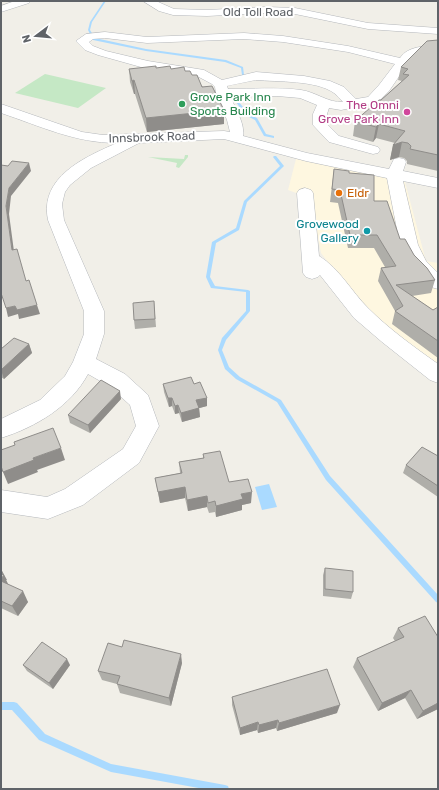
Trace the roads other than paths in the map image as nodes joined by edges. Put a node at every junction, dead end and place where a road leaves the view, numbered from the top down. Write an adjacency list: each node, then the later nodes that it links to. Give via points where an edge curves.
1 (25, 1): 3 (street)
2 (148, 1): 5 (street, Old Toll Road, via 173,12 295,11 368,26)
3 (1, 9)
4 (269, 27): 7 (street)
5 (417, 30): 6 (street); 9 (street)
6 (438, 31)
7 (233, 36): 11 (street, via 283,39); 14 (street, via 164,40 93,36 82,41 88,48 148,65 200,73)
8 (337, 36): 11 (street, via 353,41 329,45)
9 (370, 38)
10 (438, 49): 12 (street, via 422,49 408,56)
11 (329, 52): 12 (street, via 348,49)
12 (399, 67): 13 (street); 18 (street, via 372,100)
13 (381, 69)
14 (225, 86): 16 (street, via 256,76 304,80 326,84); 17 (street, via 251,92 302,94); 20 (street, via 237,130)
15 (354, 87): 16 (street)
16 (339, 90): 18 (street)
17 (324, 103): 18 (street, via 341,106); 22 (street, via 320,125 334,139)
18 (353, 104)
19 (1, 108): 21 (street, Innsbrook Road, via 80,136)
20 (236, 138): 21 (street, Innsbrook Road, via 224,135); 23 (street, Innsbrook Road, via 306,157)
21 (138, 139): 27 (street, via 89,162 66,180 53,205 56,220 94,311 94,334)
22 (373, 150)
23 (397, 168): 24 (street, Innsbrook Road); 26 (street, via 409,245 418,264)
24 (438, 183)
25 (305, 193): 28 (street, via 311,267 321,264 359,311 382,333)
26 (436, 280)
27 (84, 362): 29 (street, via 73,382 48,406); 30 (street, via 117,380 140,402 148,426 131,456 74,497 48,508)
28 (438, 375)
29 (1, 429)
30 (1, 501)

